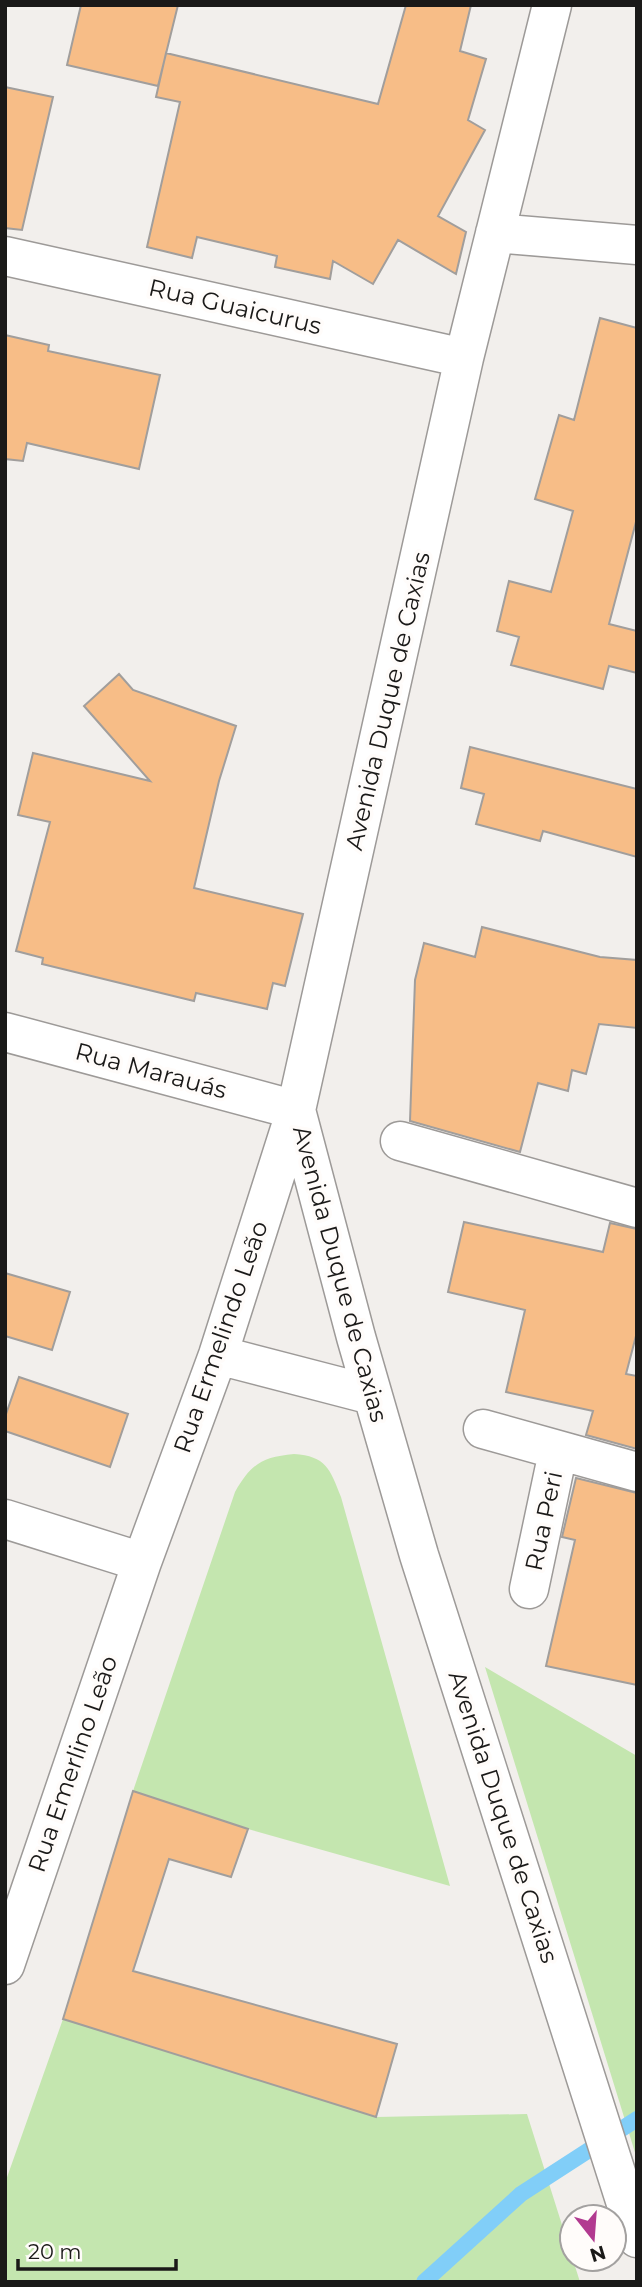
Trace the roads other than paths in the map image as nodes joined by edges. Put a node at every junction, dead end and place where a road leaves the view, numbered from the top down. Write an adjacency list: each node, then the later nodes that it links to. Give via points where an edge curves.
1 (552, 5): 2 (street, Avenida Duque de Caxias)
2 (495, 233): 3 (street); 5 (street, Avenida Duque de Caxias)
3 (637, 244)
4 (5, 256): 5 (street, Rua Guaicurus)
5 (464, 358): 7 (street, Avenida Duque de Caxias)
6 (5, 1032): 7 (street, Rua Marauás)
7 (296, 1110): 10 (street, Rua Ermelindo Leão); 11 (street, Avenida Duque de Caxias)
8 (400, 1141): 9 (street)
9 (637, 1208)
10 (218, 1355): 11 (street); 16 (street, Rua Ermelindo Leão)
11 (372, 1395): 19 (street, Avenida Duque de Caxias)
12 (483, 1429): 13 (street, Rua Peri)
13 (558, 1452): 14 (street, Rua Peri); 17 (street, Rua Peri)
14 (637, 1472)
15 (5, 1519): 16 (street)
16 (142, 1562): 18 (street, Rua Emerlino Leão)
17 (529, 1589)
18 (5, 1965)
19 (637, 2238)

